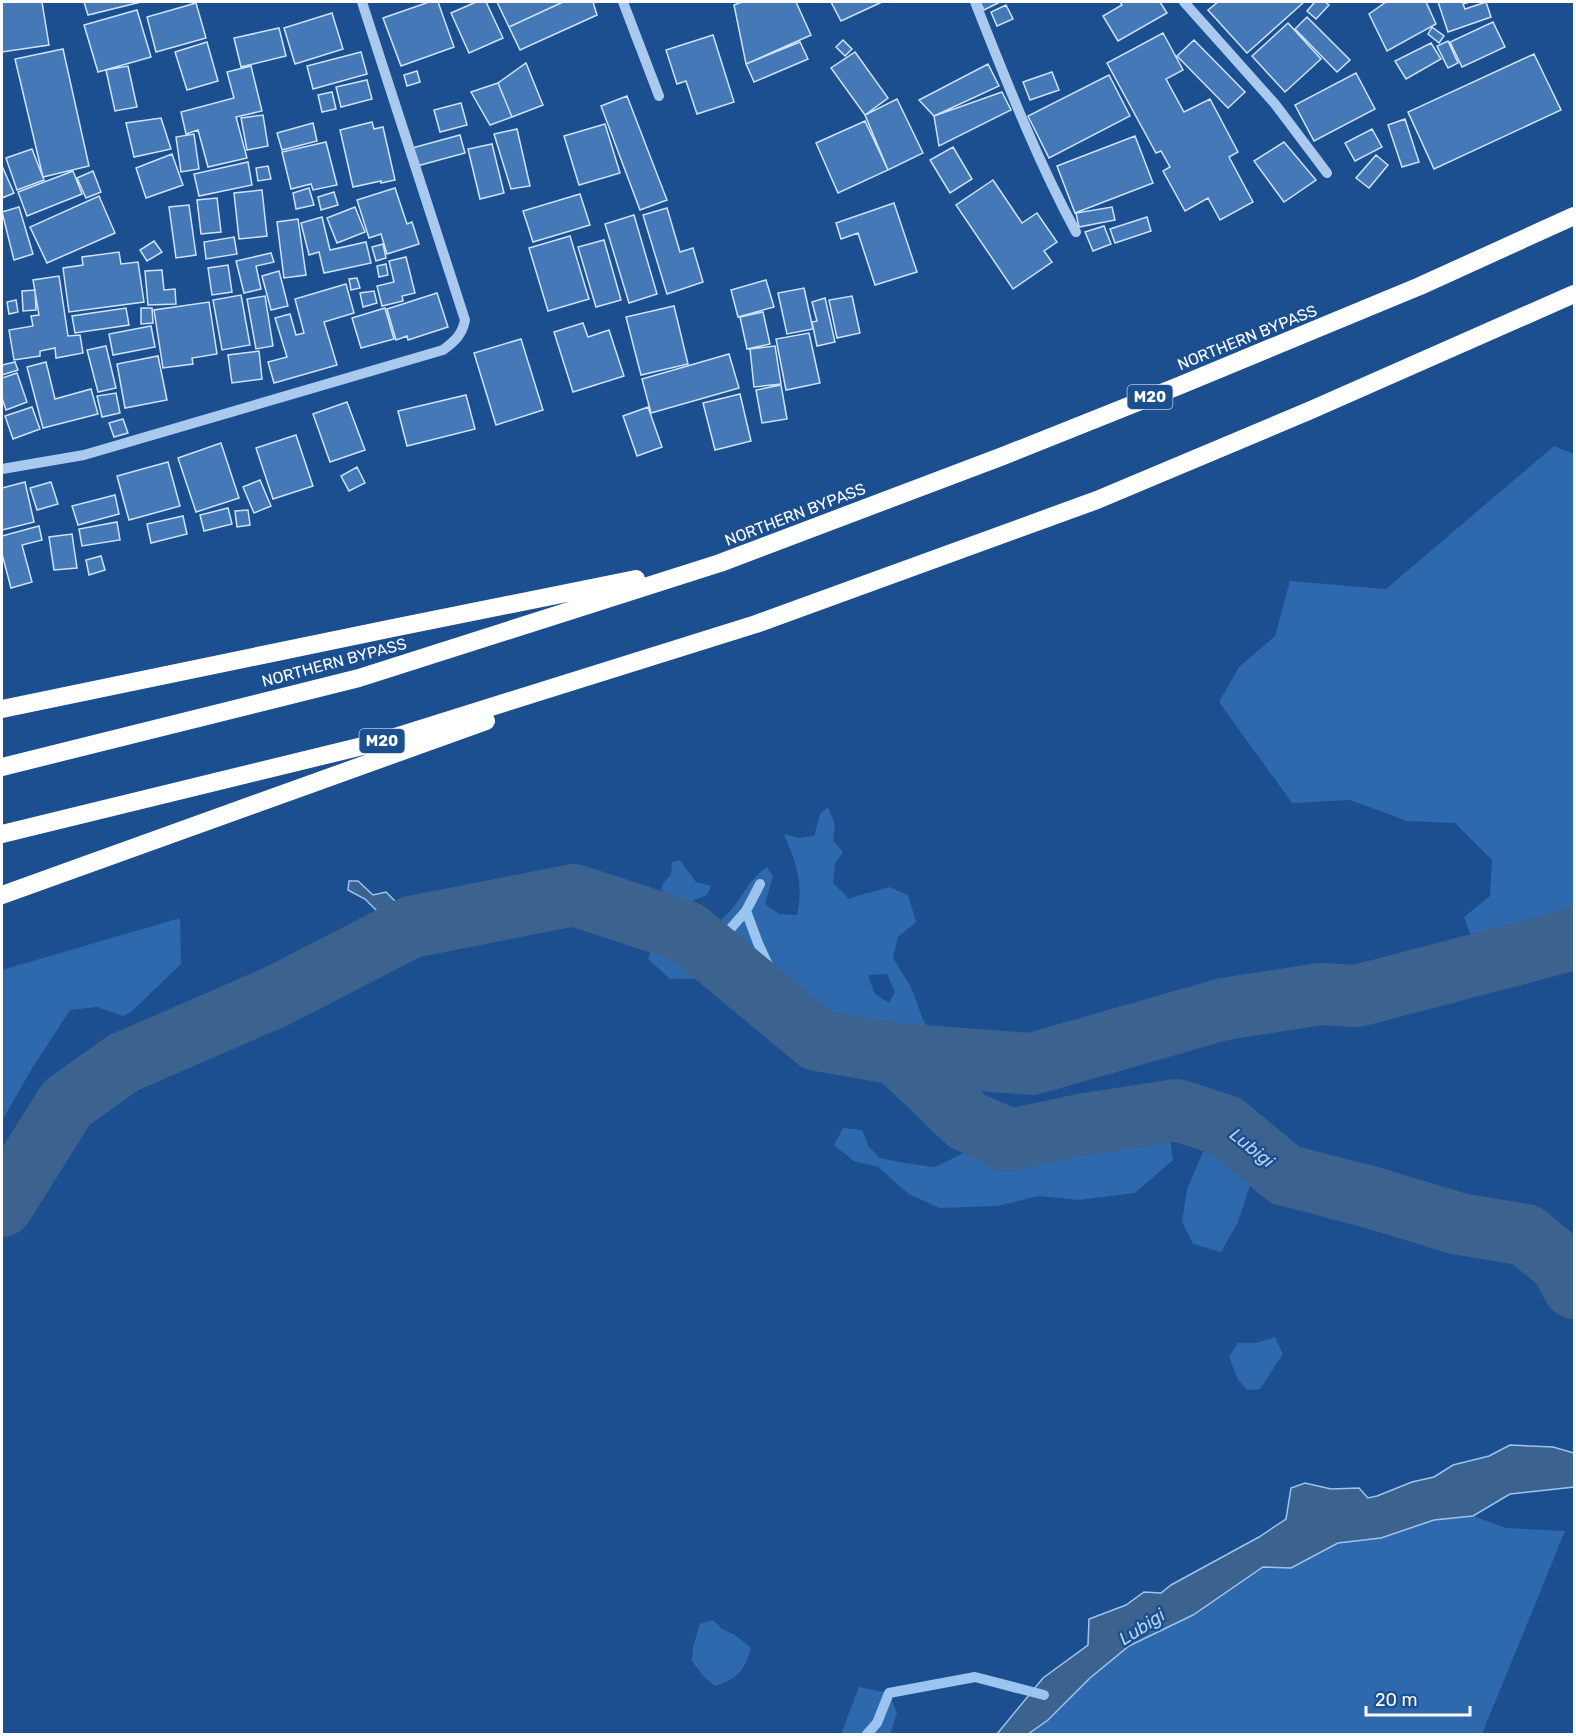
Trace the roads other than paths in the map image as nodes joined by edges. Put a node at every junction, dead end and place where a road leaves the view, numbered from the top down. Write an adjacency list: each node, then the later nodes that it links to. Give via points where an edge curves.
1 (362, 2): 10 (street, via 465,320 456,341 443,350 84,455)
2 (622, 2): 5 (street)
3 (975, 2): 8 (street, via 1012,97)
4 (1184, 2): 6 (street, via 1275,104)
5 (659, 96)
6 (1328, 173)
7 (1575, 216): 11 (highway, NORTHERN BYPASS / M20, via 1420,286 1180,385)
8 (1076, 232)
9 (1575, 294): 12 (highway, M20, via 1097,500)
10 (2, 469)
11 (720, 563): 13 (highway); 14 (highway, NORTHERN BYPASS / M20, via 359,678)
12 (756, 624): 15 (highway, M20, via 379,742); 16 (highway)
13 (2, 709)
14 (2, 767)
15 (2, 834)
16 (2, 895)

